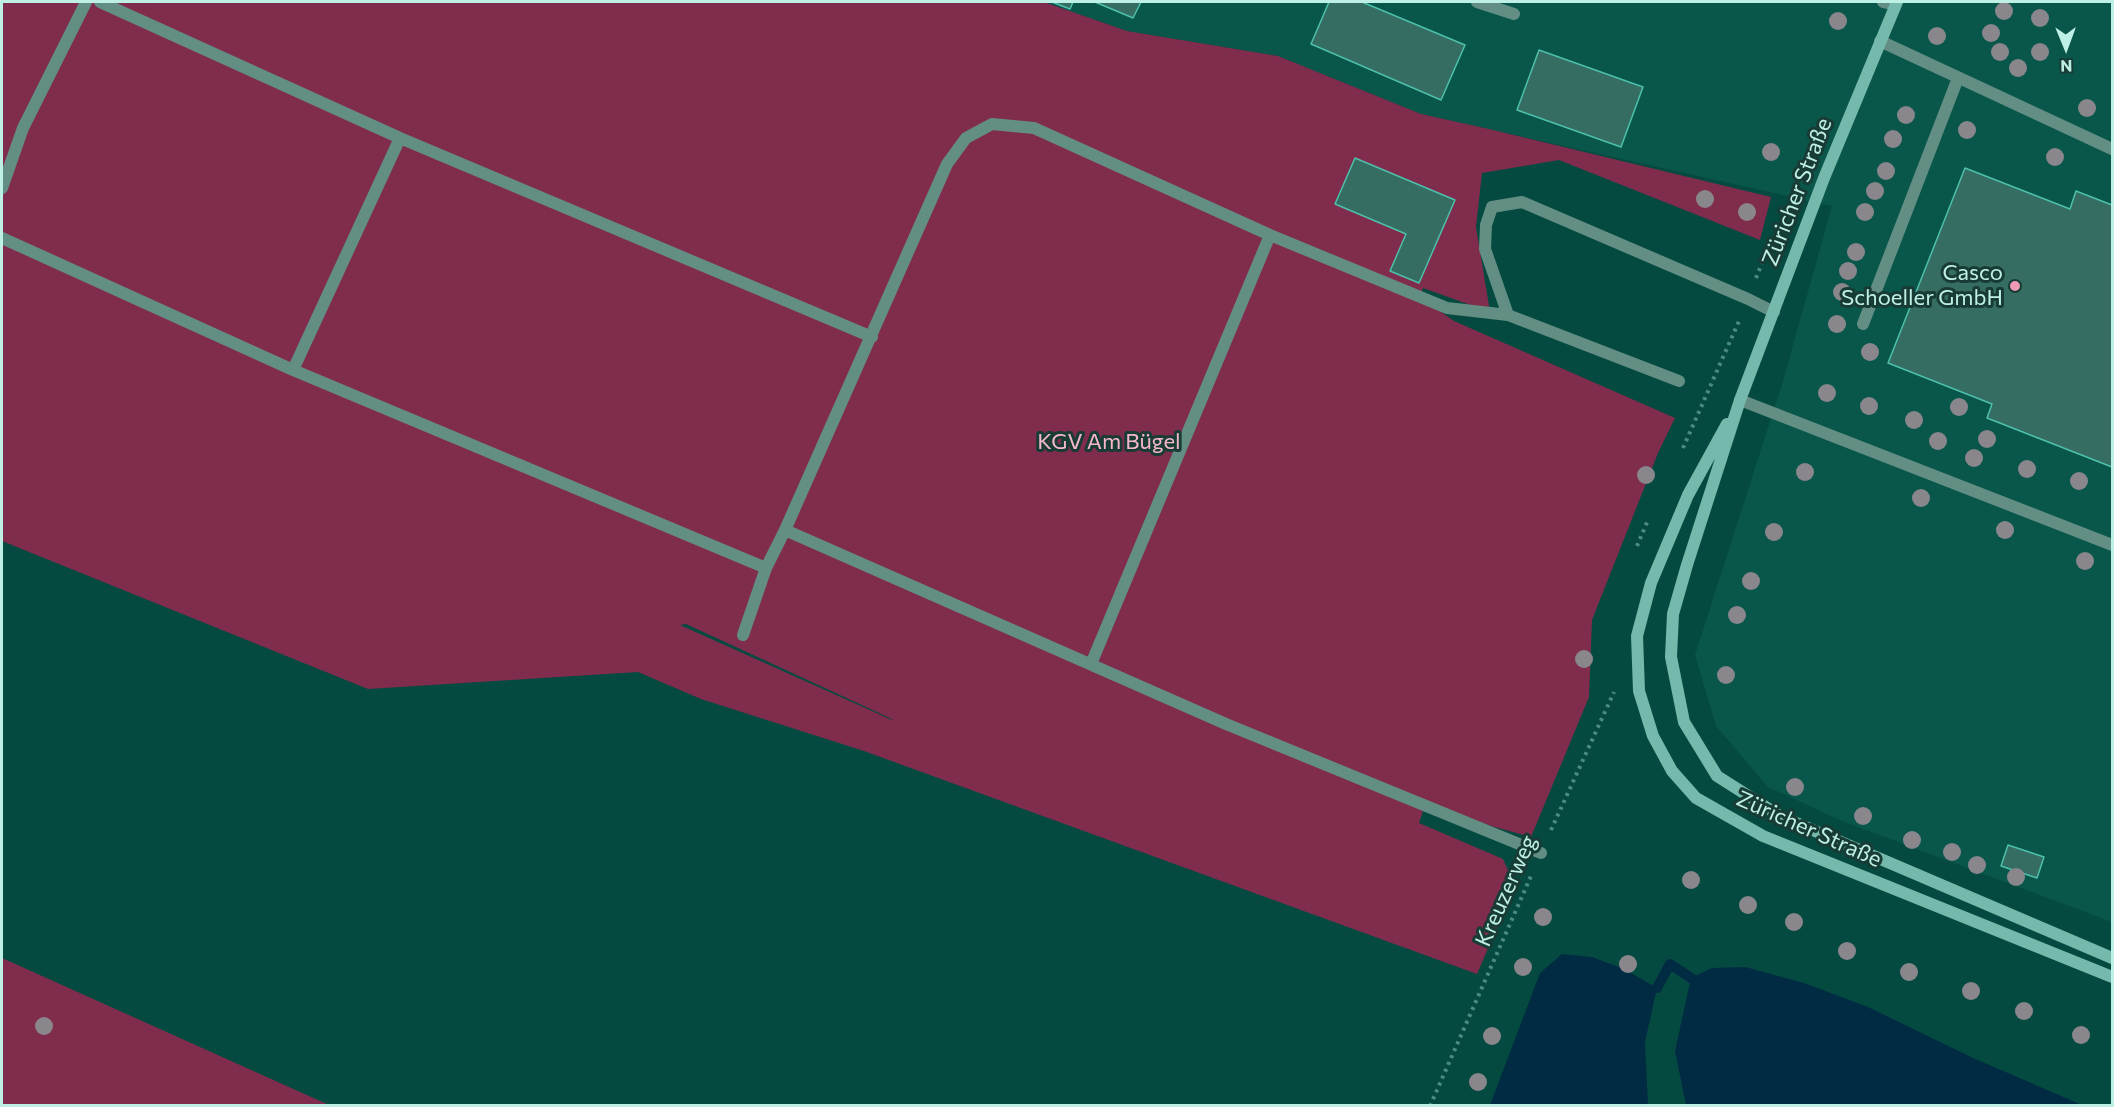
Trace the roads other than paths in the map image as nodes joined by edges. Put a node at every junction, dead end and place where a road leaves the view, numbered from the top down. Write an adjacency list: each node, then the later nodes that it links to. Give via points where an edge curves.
1 (86, 2): 10 (lane, via 23,128)
2 (100, 2): 8 (lane)
3 (1477, 2): 5 (lane)
4 (1892, 3): 6 (street, Züricher Straße)
5 (1514, 14)
6 (1880, 41): 7 (lane); 13 (street, Züricher Straße)
7 (1958, 78): 9 (lane); 15 (lane)
8 (400, 138): 16 (lane); 17 (lane)
9 (2112, 149)
10 (2, 188)
11 (1270, 235): 14 (lane, via 1447,308); 16 (lane, via 1034,128 992,124 966,138 947,164); 24 (lane)
12 (2, 238): 17 (lane)
13 (1774, 312): 14 (lane, via 1522,202 1492,207 1486,225 1485,249); 19 (street, Züricher Straße)
14 (1508, 315): 18 (lane)
15 (1863, 324)
16 (872, 337): 20 (lane)
17 (293, 370): 22 (lane)
18 (1679, 381)
19 (1740, 400): 21 (lane); 26 (street, Züricher Straße, via 1673,614 1671,657 1684,722 1717,776 1780,816); 27 (street, Züricher Straße, via 1688,495 1651,583 1637,636 1638,691 1653,736 1672,771 1696,798 1763,836)
20 (785, 530): 22 (lane); 24 (lane)
21 (2112, 545)
22 (766, 568): 23 (lane)
23 (743, 635)
24 (1091, 664): 25 (lane, via 1226,724)
25 (1541, 853)
26 (2112, 958)
27 (2112, 977)

